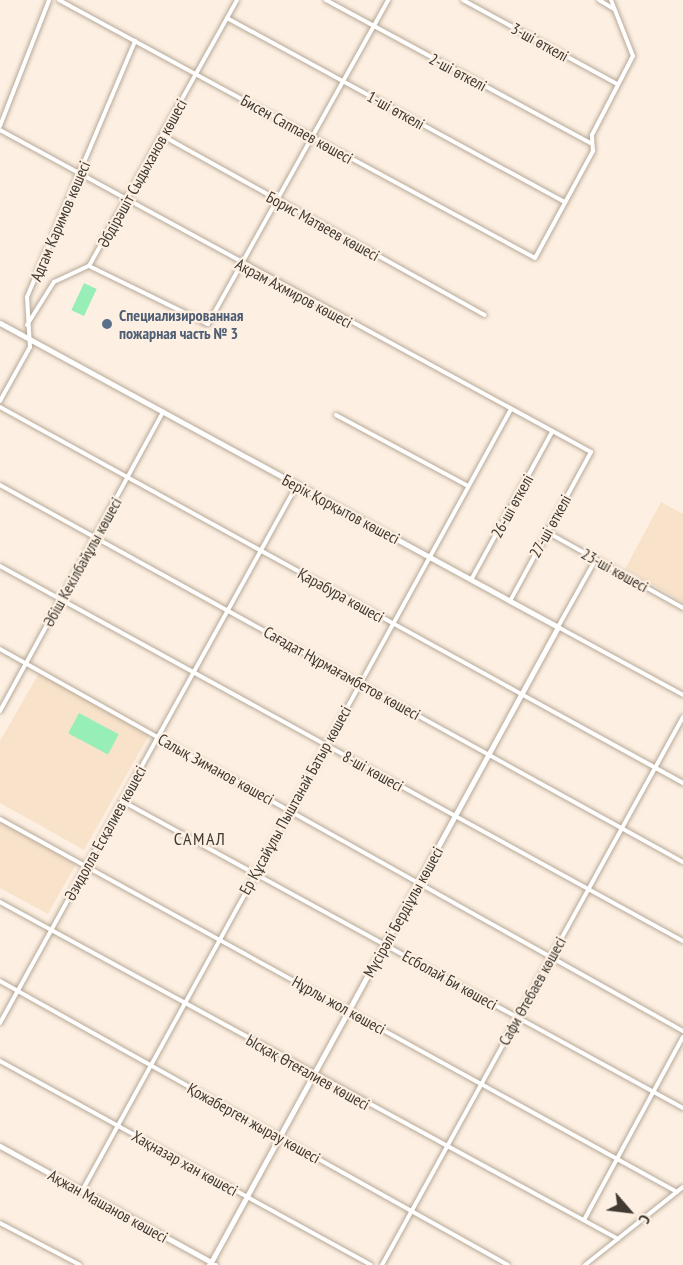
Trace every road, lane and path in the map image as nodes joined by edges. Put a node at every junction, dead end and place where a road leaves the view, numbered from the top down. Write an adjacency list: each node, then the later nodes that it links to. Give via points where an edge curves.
1 (49, 0): 17 (street)
2 (59, 0): 12 (street, Бисен Саппаев көшесі)
3 (237, 0): 10 (street, Әбдірәшіт Сыдыханов көшесі)
4 (326, 0): 11 (street, 2-ші өткелі)
5 (388, 0): 11 (street)
6 (463, 0): 15 (street, 3-ші өткелі)
7 (599, 0): 9 (street)
8 (611, 0): 9 (street)
9 (615, 9): 15 (street, via 633,48)
10 (227, 18): 13 (street, Әбдірәшіт Сыдыханов көшесі); 14 (street, 1-ші өткелі)
11 (374, 26): 14 (street); 21 (street, 2-ші өткелі)
12 (135, 41): 13 (street, Бисен Саппаев көшесі); 22 (street, Адгам Каримов көшесі)
13 (197, 75): 19 (street, Әбдірәшіт Сыдыханов көшесі); 20 (street, Бисен Саппаев көшесі)
14 (343, 81): 20 (street); 25 (street, 1-ші өткелі)
15 (617, 84): 21 (street)
16 (0, 111): 17 (street)
17 (4, 115): 18 (street)
18 (0, 128): 22 (street, Акрам Ахмиров көшесі)
19 (163, 136): 23 (street, Әбдірәшіт Сыдыханов көшесі); 24 (street, Борис Матвеев көшесі)
20 (312, 137): 24 (street); 25 (street, Бисен Саппаев көшесі, via 535,258)
21 (591, 144): 25 (street, via 593,151)
22 (81, 172): 23 (street, Акрам Ахмиров көшесі); 30 (street, Адгам Каримов көшесі, via 27,297)
23 (126, 201): 26 (street, Акрам Ахмиров көшесі); 27 (street, Әбдірәшіт Сыдыханов көшесі)
24 (278, 201): 26 (street); 28 (street, Борис Матвеев көшесі)
25 (565, 202)
26 (243, 265): 27 (street, via 212,321 199,324); 34 (street, Акрам Ахмиров көшесі)
27 (89, 266): 30 (street, Әбдірәшіт Сыдыханов көшесі, via 54,282)
28 (484, 315)
29 (0, 323): 31 (street, Берік Қорқытов көшесі)
30 (27, 325): 31 (street, Адгам Каримов көшесі)
31 (29, 339): 32 (street, Адгам Каримов көшесі, via 30,347); 35 (street, Берік Қорқытов көшесі)
32 (0, 401)
33 (0, 407): 39 (street, Қарабура көшесі)
34 (511, 409): 37 (street, Акрам Ахмиров көшесі); 42 (street, Ер Құсайұлы Пыштанай Батыр көшесі)
35 (164, 412): 39 (street, Әбіш Кекілбайұлы көшесі); 41 (street, Берік Қорқытов көшесі)
36 (336, 415): 42 (street)
37 (552, 432): 38 (street, Акрам Ахмиров көшесі); 49 (street, 26-ші өткелі)
38 (591, 452): 43 (street, 27-ші өткелі)
39 (128, 477): 44 (street, Әбіш Кекілбайұлы көшесі); 45 (street, Қарабура көшесі)
40 (0, 485): 44 (street, Сағадат Нұрмағамбетов көшесі)
41 (297, 485): 45 (street, Әзидолла Есқалиев көшесі); 46 (street, Берік Қорқытов көшесі)
42 (468, 486): 46 (street, Ер Құсайұлы Пыштанай Батыр көшесі)
43 (547, 532): 47 (street, 23-шi көшесi); 51 (street, 27-ші өткелі)
44 (95, 539): 50 (street, Әбіш Кекілбайұлы көшесі); 53 (street, Сағадат Нұрмағамбетов көшесі)
45 (261, 550): 53 (street, Әзидолла Есқалиев көшесі); 54 (street, Қарабура көшесі)
46 (429, 556): 49 (street, Берік Қорқытов көшесі); 54 (street, Ер Құсайұлы Пыштанай Батыр көшесі)
47 (596, 559): 52 (street, 23-шi көшесi); 55 (street, Мүсірәлі Бердіұлы көшесі)
48 (0, 566): 50 (street, 8-шi көшесi)
49 (471, 580): 51 (street, Берік Қорқытов көшесі)
50 (62, 600): 57 (street, Әбіш Кекілбайұлы көшесі); 58 (street, 8-шi көшесi)
51 (510, 601): 55 (street, Берік Қорқытов көшесі)
52 (683, 608)
53 (227, 610): 58 (street, Әзидолла Есқалиев көшесі); 59 (street, Сағадат Нұрмағамбетов көшесі)
54 (391, 622): 59 (street, Ер Құсайұлы Пыштанай Батыр көшесі); 60 (street, Қарабура көшесі)
55 (558, 627): 60 (street, Мүсірәлі Бердіұлы көшесі); 61 (street, Берік Қорқытов көшесі)
56 (0, 649): 57 (street, Салық Зиманов көшесі)
57 (26, 663): 62 (street, Әбіш Кекілбайұлы көшесі); 64 (street, Салық Зиманов көшесі)
58 (194, 672): 64 (street, Әзидолла Есқалиев көшесі); 65 (street, 8-шi көшесi)
59 (358, 683): 65 (street, Ер Құсайұлы Пыштанай Батыр көшесі); 66 (street, Сағадат Нұрмағамбетов көшесі)
60 (522, 694): 66 (street, Мүсірәлі Бердіұлы көшесі); 67 (street, Қарабура көшесі)
61 (683, 695)
62 (0, 711)
63 (683, 717): 67 (street, Сафи Өтебаев көшесі)
64 (158, 737): 69 (street, Әзидолла Есқалиев көшесі); 70 (street, Салық Зиманов көшесі)
65 (325, 744): 70 (street, Ер Құсайұлы Пыштанай Батыр көшесі); 71 (street, 8-шi көшесi)
66 (489, 755): 71 (street, Мүсірәлі Бердіұлы көшесі); 73 (street, Сағадат Нұрмағамбетов көшесі)
67 (655, 768): 68 (street, Қарабура көшесі); 73 (street, Сафи Өтебаев көшесі)
68 (683, 783)
69 (122, 801): 75 (street, Әзидолла Есқалиев көшесі); 76 (street, Есболай Би көшесі)
70 (289, 810): 76 (street, Ер Құсайұлы Пыштанай Батыр көшесі); 77 (street, Салық Зиманов көшесі)
71 (455, 816): 77 (street, Мүсірәлі Бердіұлы көшесі); 78 (street, 8-шi көшесi)
72 (0, 819): 75 (street, Нұрлы жол көшесі)
73 (622, 828): 74 (street, Сағадат Нұрмағамбетов көшесі); 78 (street, Сафи Өтебаев көшесі)
74 (683, 862)
75 (86, 866): 80 (street, Әзидолла Есқалиев көшесі); 81 (street, Нұрлы жол көшесі)
76 (255, 873): 81 (street, Ер Құсайұлы Пыштанай Батыр көшесі); 83 (street, Есболай Би көшесі)
77 (419, 883): 83 (street, Мүсірәлі Бердіұлы көшесі); 84 (street, Салық Зиманов көшесі)
78 (588, 889): 82 (street, 8-шi көшесi); 84 (street, Сафи Өтебаев көшесі)
79 (0, 902): 80 (street, Ысқақ Өтеғалиев көшесі)
80 (51, 930): 86 (street, Әзидолла Есқалиев көшесі); 87 (street, Ысқақ Өтеғалиев көшесі)
81 (219, 939): 87 (street, Ер Құсайұлы Пыштанай Батыр көшесі); 88 (street, Нұрлы жол көшесі)
82 (683, 941)
83 (385, 945): 88 (street, Мүсірәлі Бердіұлы көшесі); 89 (street, Есболай Би көшесі)
84 (551, 957): 89 (street, Сафи Өтебаев көшесі); 91 (street, Салық Зиманов көшесі)
85 (0, 981): 86 (street, Қожаберген жырау көшесі)
86 (17, 991): 90 (street, Әзидолла Есқалиев көшесі); 94 (street, Қожаберген жырау көшесі)
87 (184, 1003): 94 (street, Ер Құсайұлы Пыштанай Батыр көшесі); 95 (street, Ысқақ Өтеғалиев көшесі)
88 (349, 1011): 95 (street, Мүсірәлі Бердіұлы көшесі); 96 (street, Нұрлы жол көшесі)
89 (518, 1018): 96 (street, Сафи Өтебаев көшесі); 97 (street, Есболай Би көшесі)
90 (0, 1023)
91 (683, 1030)
92 (683, 1037): 97 (street)
93 (0, 1061): 99 (street, Хақназар хан көшесі)
94 (150, 1065): 99 (street, Ер Құсайұлы Пыштанай Батыр көшесі); 100 (street, Қожаберген жырау көшесі)
95 (315, 1075): 100 (street, Мүсірәлі Бердіұлы көшесі); 102 (street, Ысқақ Өтеғалиев көшесі)
96 (482, 1084): 102 (street, Сафи Өтебаев көшесі); 103 (street, Нұрлы жол көшесі)
97 (653, 1092): 98 (street, Есболай Би көшесі); 103 (street)
98 (683, 1108)
99 (117, 1126): 105 (street, Ер Құсайұлы Пыштанай Батыр көшесі); 107 (street, Хақназар хан көшесі)
100 (280, 1138): 107 (street, Мүсірәлі Бердіұлы көшесі); 108 (street, Қожаберген жырау көшесі)
101 (0, 1146): 105 (street, Ақжан Машанов көшесі)
102 (447, 1148): 108 (street, Сафи Өтебаев көшесі); 109 (street, Ысқақ Өтеғалиев көшесі)
103 (616, 1158): 106 (street, Нұрлы жол көшесі); 109 (street)
104 (683, 1187): 106 (street)
105 (82, 1192): 112 (street, Ақжан Машанов көшесі)
106 (677, 1192): 111 (street)
107 (248, 1198): 112 (street, Мүсірәлі Бердіұлы көшесі); 114 (street, Хақназар хан көшесі)
108 (411, 1211): 115 (street, Сафи Өтебаев көшесі); 116 (street, Қожаберген жырау көшесі)
109 (584, 1220): 111 (street, Ысқақ Өтеғалиев көшесі)
110 (0, 1222): 113 (street)
111 (618, 1239): 117 (street)
112 (212, 1264)
113 (80, 1265)
114 (371, 1265)
115 (382, 1265)
116 (508, 1265)
117 (585, 1265)

